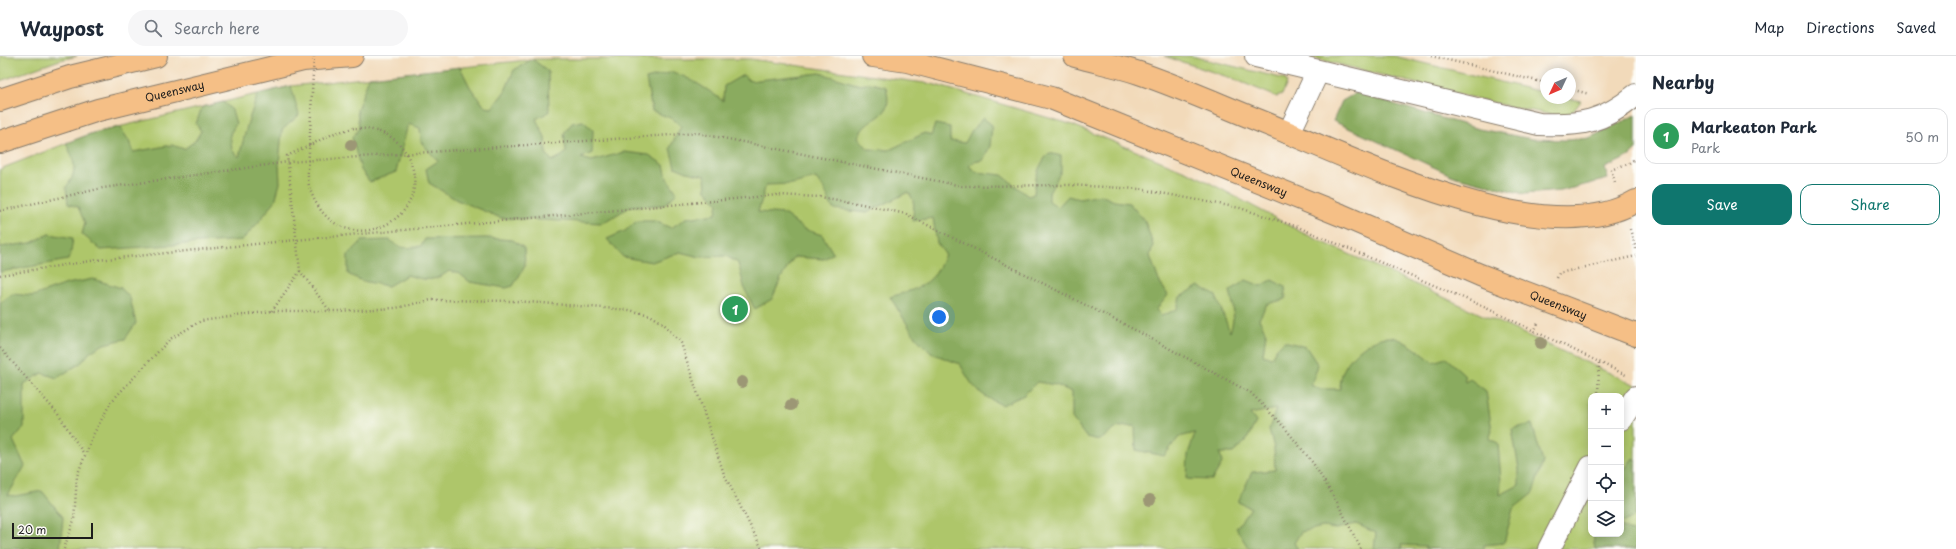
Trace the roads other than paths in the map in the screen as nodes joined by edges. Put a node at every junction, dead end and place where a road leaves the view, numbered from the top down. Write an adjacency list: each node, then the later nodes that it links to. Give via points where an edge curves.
1 (156, 56): 8 (highway, via 70,77)
2 (352, 56): 10 (highway, Queensway, via 303,60 105,108)
3 (873, 56): 12 (highway, Queensway, via 907,61 1051,98 1341,215 1480,275)
4 (1075, 56): 9 (highway, via 1138,73)
5 (1256, 56): 6 (street)
6 (1318, 71): 7 (street, via 1539,124 1573,125 1596,120 1619,109); 9 (street)
7 (1636, 95)
8 (0, 100)
9 (1289, 133): 11 (highway, via 1398,180 1513,212 1539,216 1585,216 1623,208)
10 (0, 142)
11 (1636, 201)
12 (1636, 335)
13 (1633, 386): 14 (street)
14 (1624, 411)
15 (1588, 473): 16 (street)
16 (1550, 549)

